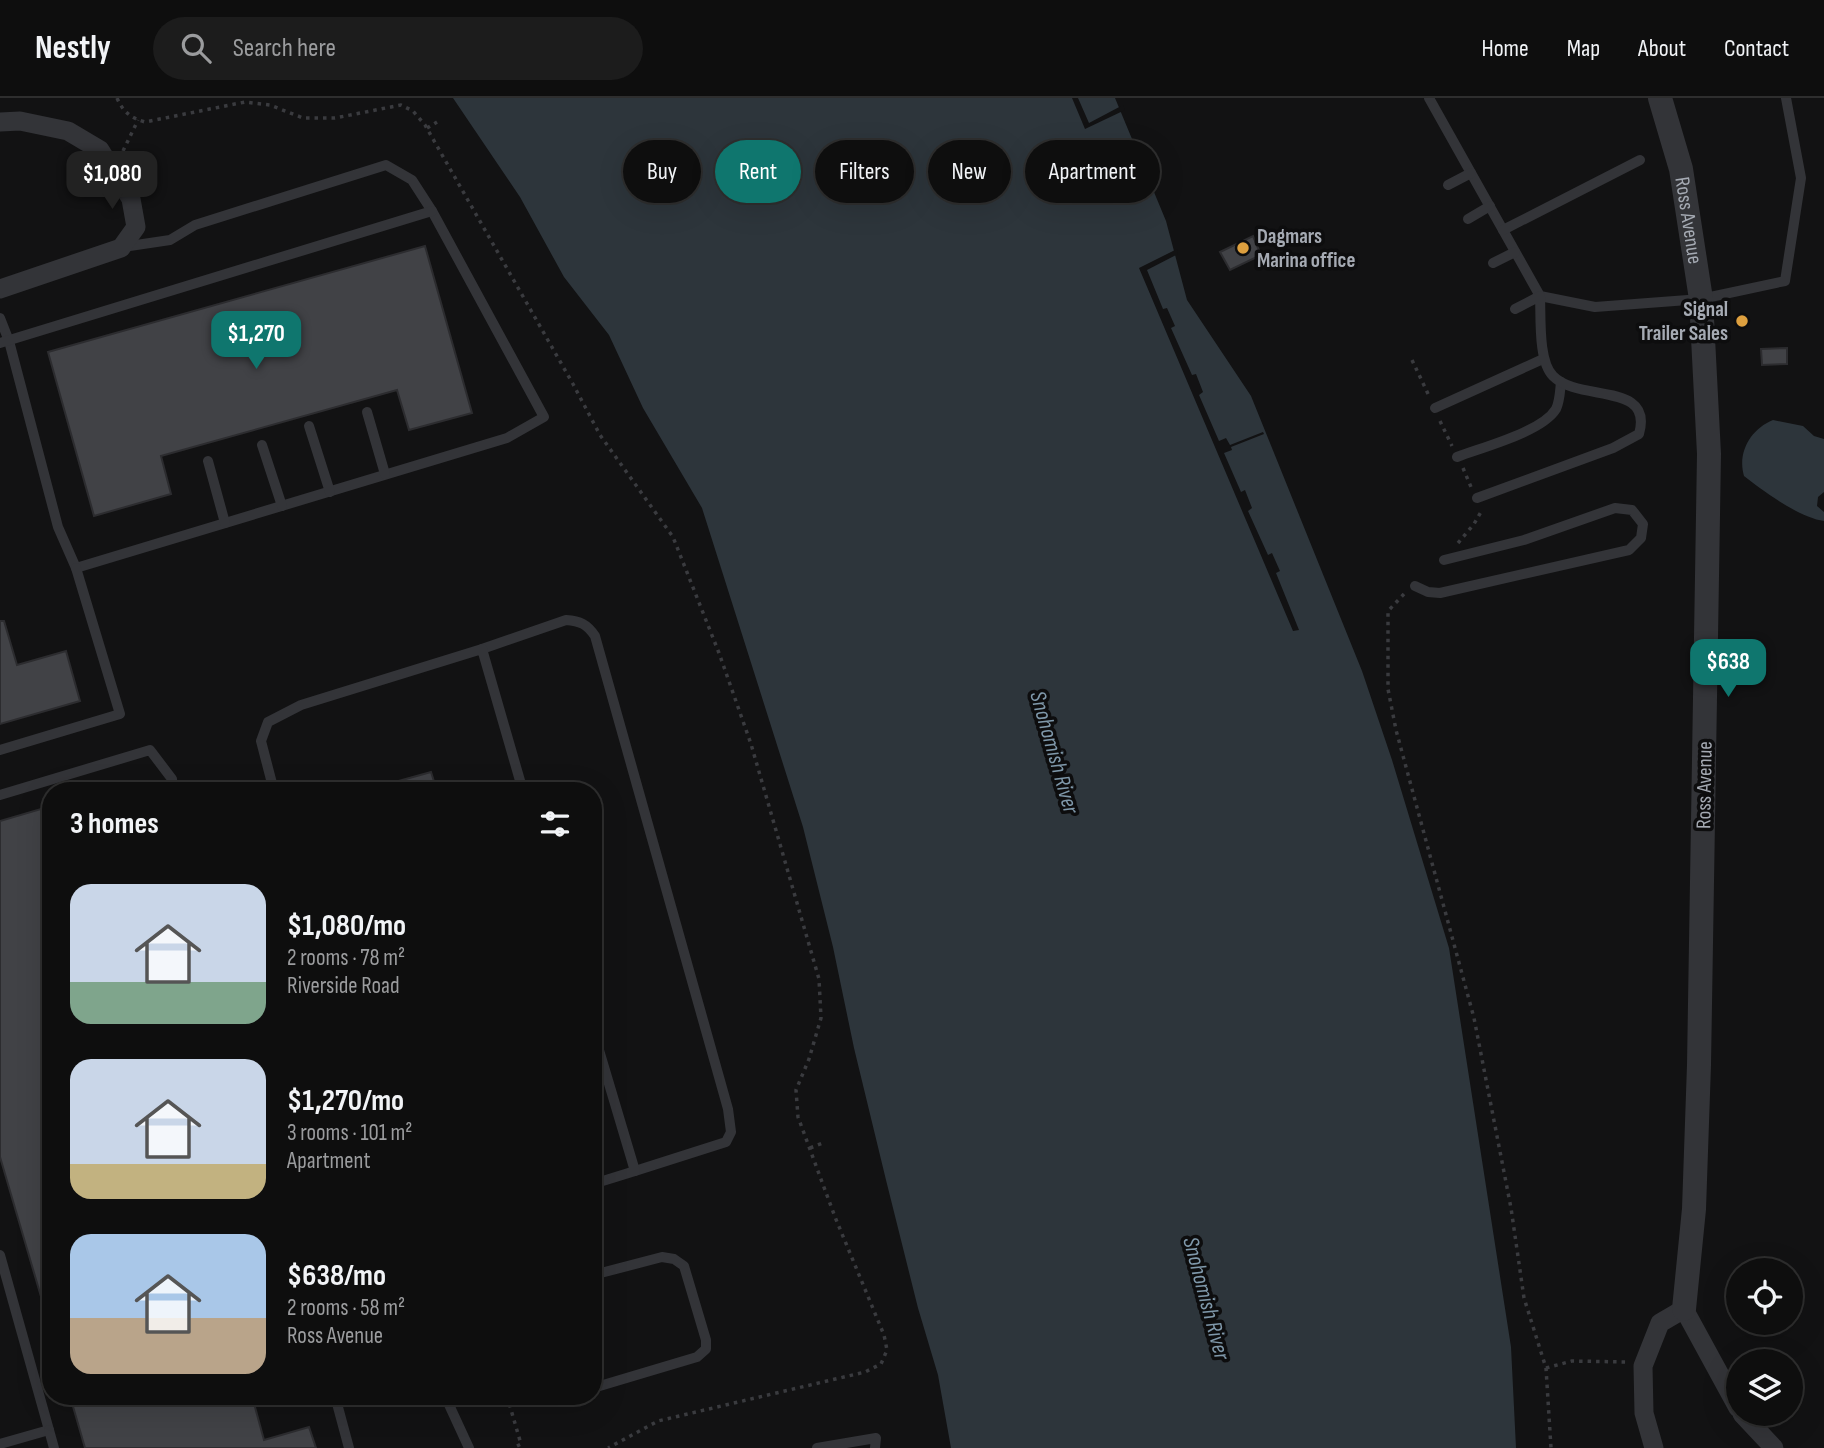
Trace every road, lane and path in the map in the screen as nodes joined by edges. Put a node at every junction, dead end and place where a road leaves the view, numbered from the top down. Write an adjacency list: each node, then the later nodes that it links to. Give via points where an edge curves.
1 (1429, 98): 10 (lane)
2 (1660, 98): 21 (street, Ross Avenue, via 1681,169)
3 (1786, 98): 21 (lane, via 1801,178 1785,281)
4 (138, 120): 9 (path)
5 (0, 122): 9 (street, via 20,121 68,131 100,150)
6 (438, 122): 7 (path)
7 (427, 128)
8 (1640, 160): 15 (lane)
9 (114, 172): 16 (street, via 131,199 135,227)
10 (1471, 173): 11 (lane); 12 (lane)
11 (1448, 185)
12 (1490, 206): 14 (lane); 15 (lane)
13 (432, 211): 16 (lane, via 412,180 386,165 195,225 170,240); 24 (lane); 34 (lane, via 544,417 507,438)
14 (1468, 219)
15 (1503, 230): 17 (lane)
16 (121, 248): 19 (street)
17 (1516, 252): 18 (lane); 20 (lane)
18 (1493, 263)
19 (0, 289)
20 (1541, 296): 21 (lane, via 1595,307); 22 (lane); 25 (lane)
21 (1700, 299): 57 (street, Ross Avenue, via 1709,454 1699,1051 1694,1209)
22 (1515, 309)
23 (0, 318): 24 (lane)
24 (4, 342): 40 (lane, via 58,527)
25 (1544, 359): 27 (lane, via 1552,376); 28 (lane)
26 (1412, 360): 28 (path)
27 (1562, 382): 32 (lane, via 1557,407 1547,420); 36 (lane, via 1574,389 1630,401 1643,422 1639,434)
28 (1435, 408): 32 (path)
29 (367, 412): 34 (lane)
30 (309, 426): 35 (lane)
31 (262, 445): 37 (lane)
32 (1457, 457): 36 (path)
33 (208, 461): 38 (lane)
34 (386, 474): 35 (lane)
35 (330, 492): 37 (lane)
36 (1477, 498): 39 (path, via 1482,510)
37 (282, 506): 38 (lane)
38 (225, 523): 40 (lane)
39 (1444, 560): 41 (lane, via 1524,540 1615,508 1632,510 1643,524 1640,538 1629,550 1440,593)
40 (76, 568): 43 (lane, via 120,714)
41 (1415, 586): 59 (path, via 1388,611 1388,689 1474,1018 1524,1298)
42 (482, 649): 47 (lane, via 301,705 268,722 261,741); 48 (lane); 53 (lane, via 566,620 588,626 598,649 731,1132 726,1142)
43 (0, 750)
44 (42, 782): 49 (lane)
45 (43, 782): 46 (lane, via 150,750)
46 (172, 782)
47 (272, 782)
48 (520, 782)
49 (0, 795)
50 (602, 1060): 53 (lane)
51 (823, 1143): 52 (path)
52 (810, 1148)
53 (635, 1171): 54 (lane)
54 (602, 1181)
55 (0, 1255): 66 (lane)
56 (602, 1273): 60 (lane, via 662,1257 674,1259 684,1266 706,1340 706,1349 697,1357)
57 (1684, 1309): 58 (street, via 1660,1323); 61 (street)
58 (1643, 1364): 59 (path, via 1572,1362); 75 (street, via 1644,1413)
59 (1546, 1368): 74 (path)
60 (602, 1385)
61 (1726, 1386)
62 (337, 1405): 70 (lane)
63 (449, 1405): 71 (lane)
64 (509, 1405): 68 (path, via 520,1444)
65 (1753, 1426): 76 (street)
66 (49, 1430): 67 (lane); 69 (lane)
67 (0, 1444)
68 (514, 1447)
69 (54, 1448)
70 (349, 1448)
71 (469, 1448)
72 (817, 1448): 73 (lane, via 876,1438)
73 (875, 1448)
74 (1551, 1448)
75 (1654, 1448)
76 (1774, 1448)

